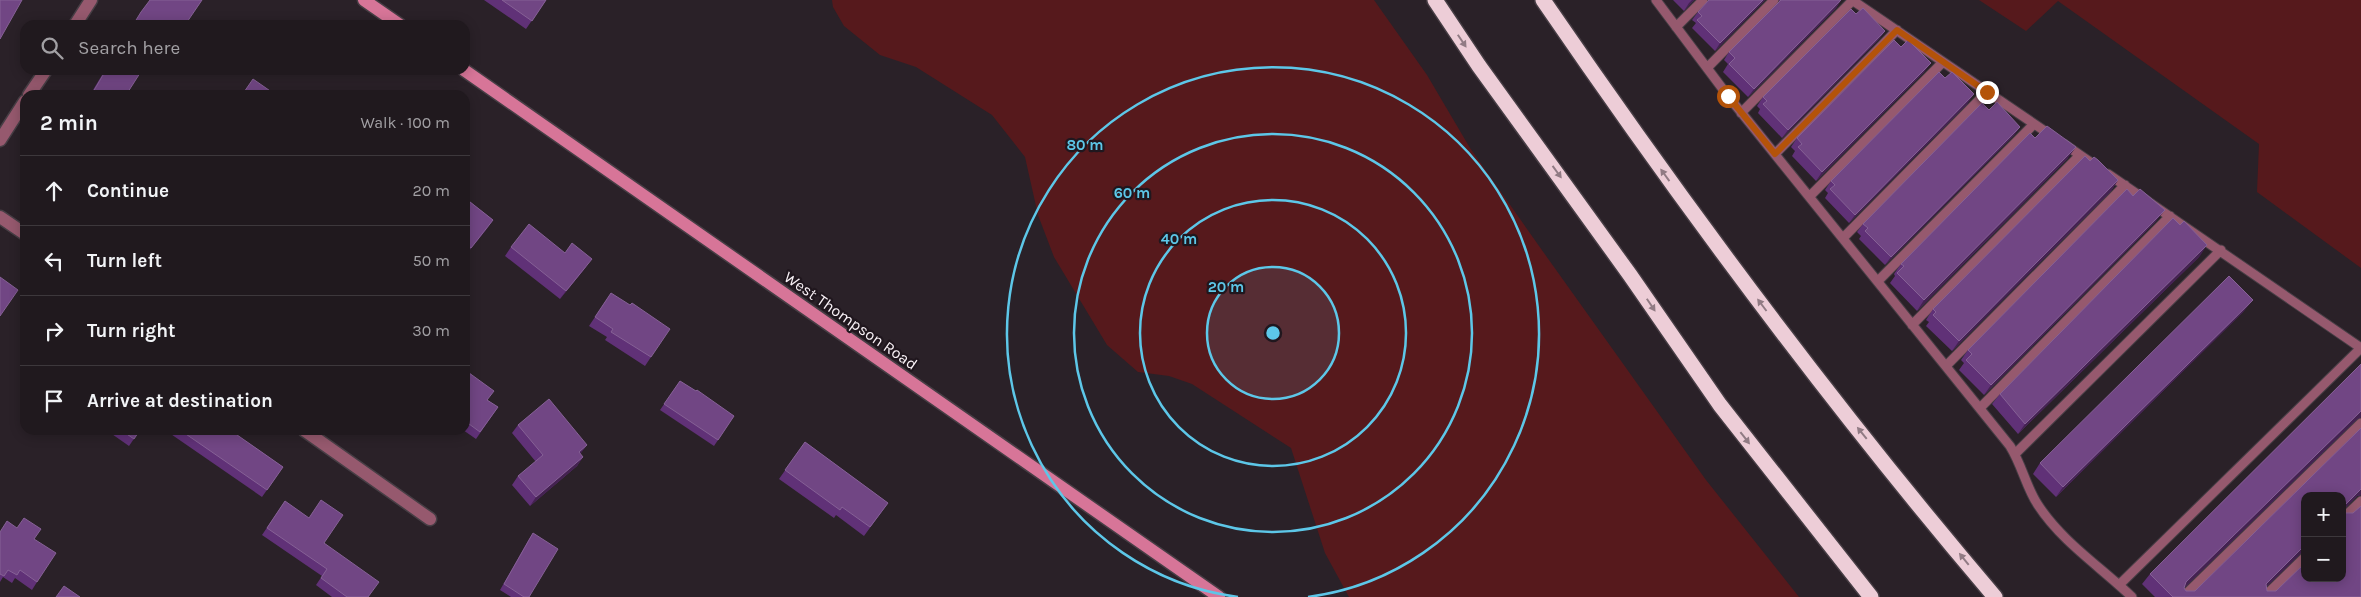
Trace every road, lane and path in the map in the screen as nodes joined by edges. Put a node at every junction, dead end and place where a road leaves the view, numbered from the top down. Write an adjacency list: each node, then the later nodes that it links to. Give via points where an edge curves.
1 (91, 0): 9 (street)
2 (364, 0): 10 (main road)
3 (1435, 0): 46 (highway, one-way to 46, via 1720,405)
4 (1543, 0): 47 (highway, one-way to 4, via 1742,278 1663,173)
5 (1656, 0): 11 (lane)
6 (1704, 0): 11 (lane)
7 (1774, 0): 14 (lane)
8 (1853, 0): 12 (lane); 20 (lane)
9 (78, 20)
10 (393, 20)
11 (1676, 27): 14 (lane)
12 (1897, 30): 13 (lane); 23 (lane)
13 (1943, 62): 18 (lane); 26 (lane)
14 (1707, 68): 20 (lane)
15 (470, 74): 45 (main road, West Thompson Road)
16 (43, 75): 17 (street)
17 (32, 90)
18 (1987, 92): 21 (lane); 30 (lane)
19 (20, 110): 22 (street)
20 (1742, 113): 23 (lane)
21 (2034, 124): 24 (lane); 32 (lane)
22 (0, 140)
23 (1775, 154): 26 (lane)
24 (2080, 155): 25 (lane); 33 (lane)
25 (2125, 185): 27 (lane); 35 (lane)
26 (1810, 196): 30 (lane)
27 (2170, 216): 31 (lane); 36 (lane)
28 (0, 217): 29 (street)
29 (20, 231)
30 (1843, 238): 32 (lane)
31 (2221, 250): 34 (lane); 39 (lane)
32 (1878, 281): 33 (lane)
33 (1912, 324): 35 (lane)
34 (2361, 348): 44 (lane)
35 (1946, 366): 36 (lane)
36 (1980, 408): 39 (lane)
37 (2361, 423): 49 (lane)
38 (311, 435): 42 (street)
39 (2015, 454): 44 (lane, via 2037,504 2052,524)
40 (2361, 501): 41 (lane)
41 (2346, 516)
42 (430, 518)
43 (2301, 560): 50 (lane)
44 (2119, 585): 48 (lane)
45 (1219, 597)
46 (1871, 597)
47 (1995, 597)
48 (2132, 597)
49 (2183, 597)
50 (2264, 597)

